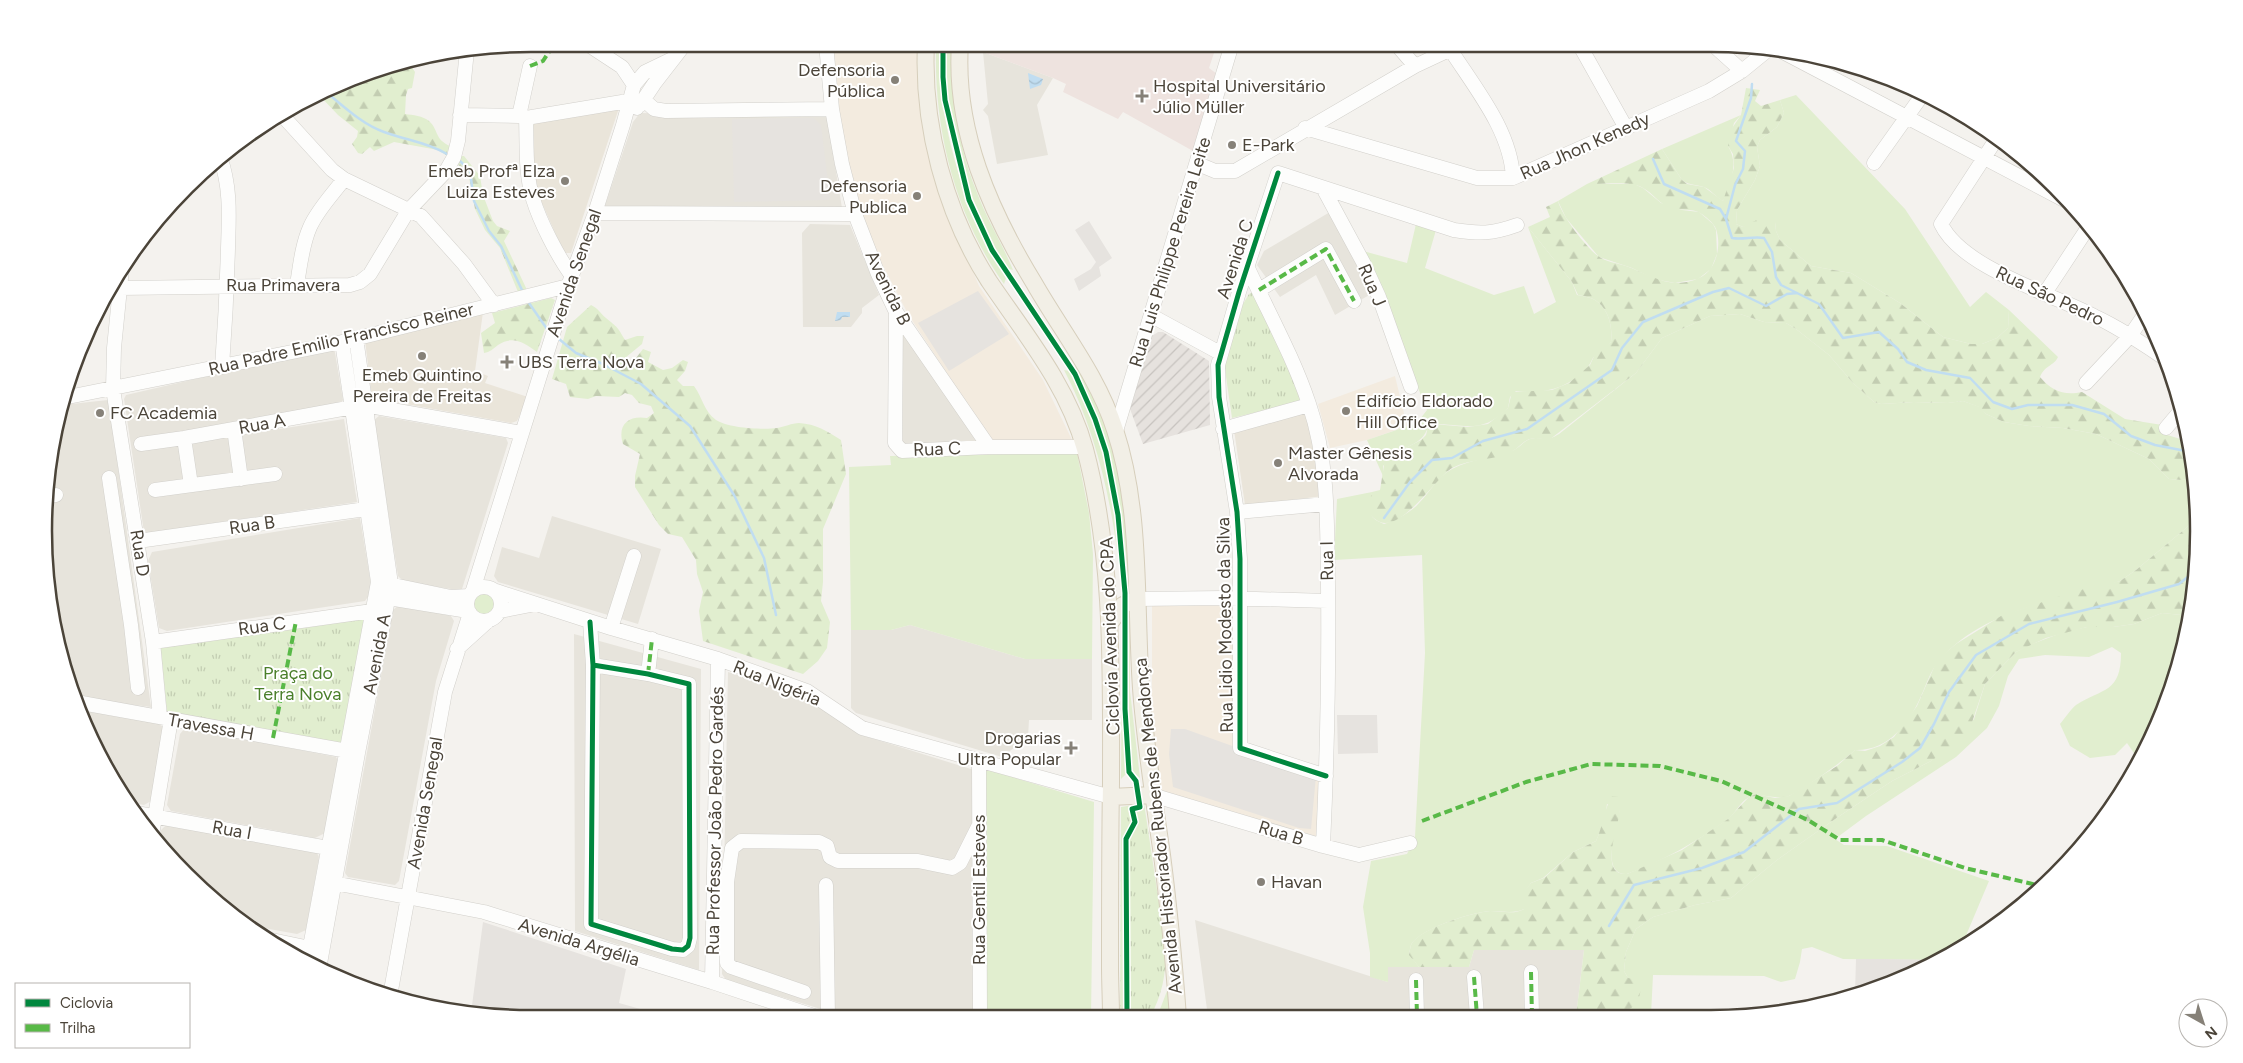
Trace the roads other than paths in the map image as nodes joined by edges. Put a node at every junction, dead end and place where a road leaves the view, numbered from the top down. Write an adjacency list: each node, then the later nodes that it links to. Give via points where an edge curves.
1 (599, 52): 16 (street)
2 (678, 52): 19 (street, Avenida Senegal)
3 (827, 52): 23 (street, Avenida B)
4 (926, 52): 80 (main road, Avenida Historiador Rubens de Mendonça, via 930,126 957,217 978,262 1024,328 1054,380)
5 (960, 52): 75 (main road, Avenida Historiador Rubens de Mendonça, via 964,118 990,201 1034,284 1091,374)
6 (1230, 52): 34 (street, Rua Luis Philippe Pereira Leite)
7 (1403, 52): 15 (street)
8 (1445, 52): 15 (street)
9 (1459, 52): 37 (street, via 1495,119 1512,161)
10 (1583, 52): 29 (street)
11 (1722, 53): 18 (street)
12 (1761, 56): 18 (street, Rua Jhon Kenedy)
13 (466, 57): 24 (street, Rua Primavera)
14 (530, 66): 25 (street)
15 (1415, 66): 28 (street)
16 (622, 67): 19 (street); 20 (street)
17 (1827, 67): 26 (street)
18 (1742, 71): 29 (street, Rua Jhon Kenedy, via 1709,91)
19 (649, 78): 20 (street, Avenida Senegal, via 637,80); 22 (street, Avenida Senegal)
20 (634, 86): 22 (street, Avenida Senegal)
21 (1919, 100): 26 (street)
22 (637, 103): 23 (street, via 666,111); 25 (street); 42 (street, Avenida Senegal, via 624,125)
23 (832, 109): 43 (street, Avenida B)
24 (460, 115): 25 (street); 41 (street, Rua Primavera, via 454,157 446,171)
25 (522, 117): 47 (street, via 533,199)
26 (1907, 118): 32 (street); 33 (street)
27 (287, 120): 38 (street)
28 (1305, 128): 31 (street); 37 (street, Rua Jhon Kenedy, via 1477,178)
29 (1626, 128): 37 (street, Rua Jhon Kenedy)
30 (1993, 144): 32 (street)
31 (1267, 153): 34 (street, via 1235,171 1215,171); 36 (street)
32 (1985, 157): 40 (street); 53 (street, Rua São Pedro, via 1941,224 1947,236 1983,265)
33 (1874, 163)
34 (1198, 164): 57 (street, Rua Luis Philippe Pereira Leite)
35 (222, 166): 48 (street, via 230,196)
36 (1278, 173): 39 (street); 46 (street, Avenida C)
37 (1513, 178)
38 (344, 179): 41 (street); 49 (street, via 310,227)
39 (1322, 188): 44 (street, via 1454,230 1483,234); 66 (street, Rua J, via 1379,297)
40 (2048, 191)
41 (408, 210): 49 (street, Rua Primavera, via 370,274 360,282 350,285); 55 (street, via 421,216 445,240)
42 (595, 212): 43 (street); 47 (street, Avenida Senegal)
43 (855, 214): 56 (street, Avenida B)
44 (1516, 225)
45 (2085, 232): 53 (street)
46 (1247, 266): 51 (street, Rua I); 52 (street, Avenida C)
47 (570, 281): 55 (street, Rua Padre Emilio Francisco Reiner); 76 (street, Avenida Senegal)
48 (228, 285): 49 (street, Rua Primavera); 50 (street, Rua Primavera); 64 (street)
49 (297, 285)
50 (120, 288): 67 (street, Rua D)
51 (1258, 289): 52 (street); 54 (street, via 1326,249); 69 (street, Rua I, via 1283,339)
52 (1239, 292): 63 (street, Avenida C)
53 (2045, 293): 59 (street, Rua São Pedro)
54 (1354, 301)
55 (494, 305): 60 (street, Rua Padre Emilio Francisco Reiner)
56 (896, 312): 79 (street, Avenida B); 79 (street, Rua C, via 898,447 902,450)
57 (1152, 316): 63 (street); 75 (street, Rua Luis Philippe Pereira Leite)
58 (2141, 321): 59 (street)
59 (2130, 336): 62 (street, Rua São Pedro); 65 (street)
60 (356, 338): 61 (street, Rua Padre Emilio Francisco Reiner); 70 (street, Avenida A)
61 (342, 342): 64 (street, Rua Padre Emilio Francisco Reiner); 70 (street, Avenida A)
62 (2156, 353)
63 (1220, 354): 74 (street, Rua Lidio Modesto da Silva, via 1219,397)
64 (222, 367): 67 (street, Rua Padre Emilio Francisco Reiner)
65 (2086, 384)
66 (1411, 387)
67 (114, 389): 68 (street, Rua Padre Emilio Francisco Reiner); 89 (street, Rua D)
68 (73, 396)
69 (1309, 405): 74 (street); 86 (street, Rua I, via 1321,454)
70 (359, 406): 73 (street, Rua A); 76 (street); 87 (street, Avenida A); 93 (street, Avenida A)
71 (2176, 416): 72 (street)
72 (2166, 428)
73 (234, 429): 77 (street, Rua A); 83 (street)
74 (1223, 429): 88 (street, Rua Lidio Modesto da Silva)
75 (1116, 431): 96 (main road, Avenida Historiador Rubens de Mendonça, via 1132,515)
76 (522, 433): 91 (street, Avenida Senegal)
77 (184, 438): 78 (street, Rua A); 84 (street)
78 (142, 444)
79 (989, 447): 80 (street, Rua C)
80 (1084, 447): 105 (main road, Avenida Historiador Rubens de Mendonça, via 1101,520)
81 (275, 474): 83 (street)
82 (109, 478): 106 (street)
83 (241, 479): 84 (street)
84 (191, 484): 85 (street)
85 (156, 490)
86 (1326, 504): 88 (street); 97 (street, Rua I)
87 (366, 509): 89 (street, Rua B); 93 (street, Avenida A)
88 (1237, 512): 95 (street, Rua Lidio Modesto da Silva)
89 (138, 541): 103 (street, Rua D)
90 (634, 556): 107 (street)
91 (480, 565): 92 (street); 94 (street, Avenida Senegal)
92 (493, 589): 94 (street, Rua Nigéria, via 479,587); 98 (street, Rua Nigéria); 100 (street, via 500,597)
93 (384, 590): 94 (street, via 451,597); 99 (street, Avenida A); 101 (street); 117 (street, Avenida A)
94 (471, 593): 101 (street, via 467,602)
95 (1240, 598): 96 (street); 97 (street); 119 (street, Rua Lidio Modesto da Silva, via 1240,748)
96 (1137, 599): 105 (main road, via 1123,605); 120 (main road, Avenida Historiador Rubens de Mendonça, via 1141,687)
97 (1328, 601): 119 (street, Rua I)
98 (538, 604): 100 (street); 104 (street, Rua Nigéria)
99 (372, 610): 109 (street, Rua C); 117 (street, Avenida A)
100 (500, 611): 102 (street)
101 (469, 612): 102 (street, via 475,618); 110 (street, Avenida Senegal)
102 (488, 621): 110 (street)
103 (150, 622): 106 (street); 109 (street, Rua D)
104 (590, 622): 107 (street, Rua Nigéria); 112 (street)
105 (1110, 623): 121 (main road, Avenida Historiador Rubens de Mendonça)
106 (132, 625): 114 (street)
107 (611, 628): 108 (street, Rua Nigéria)
108 (652, 639): 111 (street, Rua Nigéria); 113 (street)
109 (153, 642): 116 (street, Rua D)
110 (457, 650): 131 (street, Avenida Senegal, via 445,692)
111 (718, 659): 118 (street, Rua Nigéria, via 814,694 862,728); 139 (street, Rua Professor João Pedro Gardés)
112 (593, 665): 113 (street); 113 (street, via 591,924 683,950 690,938 689,684)
113 (648, 674)
114 (138, 688)
115 (85, 704): 116 (street, Travessa H)
116 (166, 718): 117 (street, Travessa H); 123 (street, Rua D)
117 (352, 752): 128 (street, Avenida A); 129 (street, Avenida A)
118 (979, 761): 121 (street, Rua Nigéria); 125 (street, Rua Gentil Esteves)
119 (1326, 776): 127 (street, Rua I)
120 (1152, 795): 121 (main road); 127 (street, Rua B); 146 (main road, Avenida Historiador Rubens de Mendonça, via 1164,872)
121 (1111, 797): 145 (main road, Avenida Historiador Rubens de Mendonça)
122 (145, 814): 123 (street, Rua I)
123 (156, 816): 124 (street, Rua D); 128 (street, Rua I)
124 (154, 826)
125 (978, 827): 141 (street, via 960,863 952,868 918,861 838,861 830,857 827,846 819,842 741,841 735,844 727,882 727,962 731,967); 144 (street, Rua Gentil Esteves)
126 (1410, 843): 127 (street, Rua B, via 1359,855)
127 (1323, 846)
128 (328, 848): 133 (street, Avenida A)
129 (334, 884): 131 (street, Avenida Argélia); 135 (street, Avenida A)
130 (826, 885): 143 (street)
131 (408, 896): 139 (street, Avenida Argélia, via 484,912); 140 (street, Avenida Senegal)
132 (287, 943): 133 (street)
133 (310, 948): 134 (street, Avenida A)
134 (309, 955)
135 (320, 961)
136 (1531, 972): 149 (street)
137 (1474, 977): 148 (street)
138 (1416, 980): 147 (street)
139 (712, 982): 142 (street, Avenida Argélia)
140 (391, 989)
141 (804, 992)
142 (796, 1010)
143 (828, 1010)
144 (980, 1010)
145 (1111, 1010)
146 (1177, 1010)
147 (1418, 1010)
148 (1477, 1010)
149 (1532, 1010)

